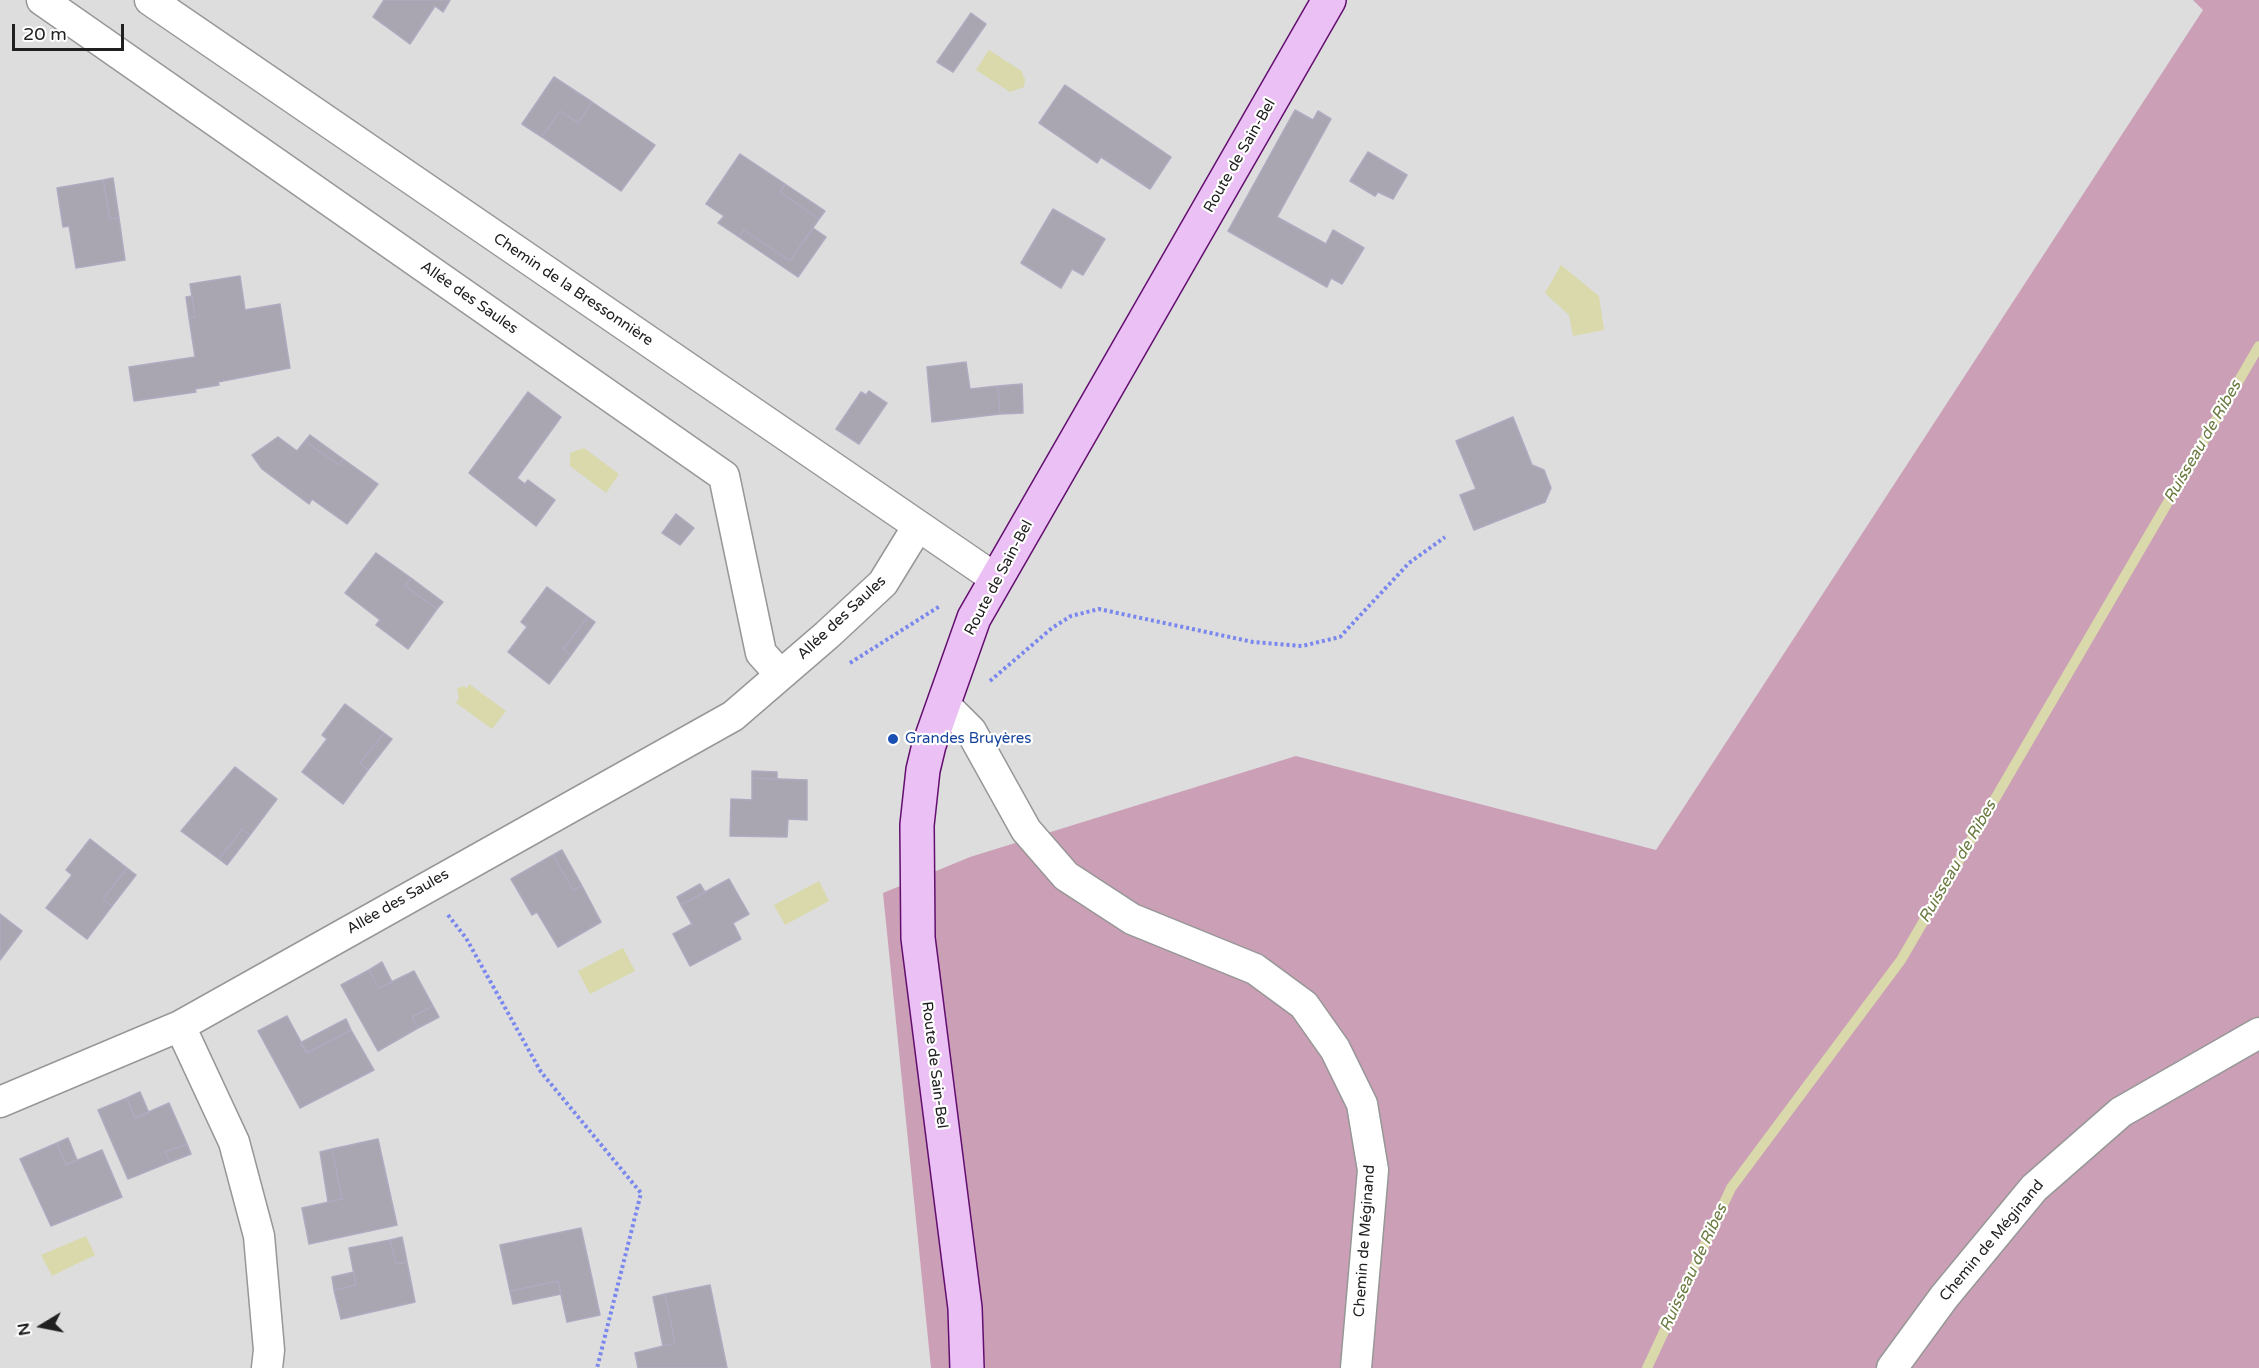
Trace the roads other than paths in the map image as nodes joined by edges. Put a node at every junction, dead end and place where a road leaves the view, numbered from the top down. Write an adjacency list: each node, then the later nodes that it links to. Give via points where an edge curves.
1 (42, 0): 6 (street, Allée des Saules, via 724,476 761,653)
2 (150, 0): 4 (street, Chemin de la Bressonnière)
3 (1329, 0): 5 (main road, Route de Sain-Bel)
4 (918, 526): 5 (street, Chemin de la Bressonnière); 6 (street, Allée des Saules, via 883,583)
5 (996, 579): 7 (main road, Route de Sain-Bel, via 974,618)
6 (780, 674): 8 (street, Allée des Saules, via 733,716)
7 (943, 703): 12 (main road, Route de Sain-Bel, via 923,770 917,825 918,938 965,1308); 13 (street, Chemin de Méginand, via 970,731 1026,830 1066,876 1132,919 1255,969 1304,1005 1335,1049 1362,1104 1373,1170)
8 (180, 1026): 10 (street, Allée des Saules); 11 (street, via 234,1142 259,1236 270,1350)
9 (2259, 1033): 14 (street, Chemin de Méginand, via 2121,1112 2034,1188 1944,1297)
10 (0, 1102)
11 (267, 1368)
12 (967, 1368)
13 (1356, 1368)
14 (1892, 1368)

